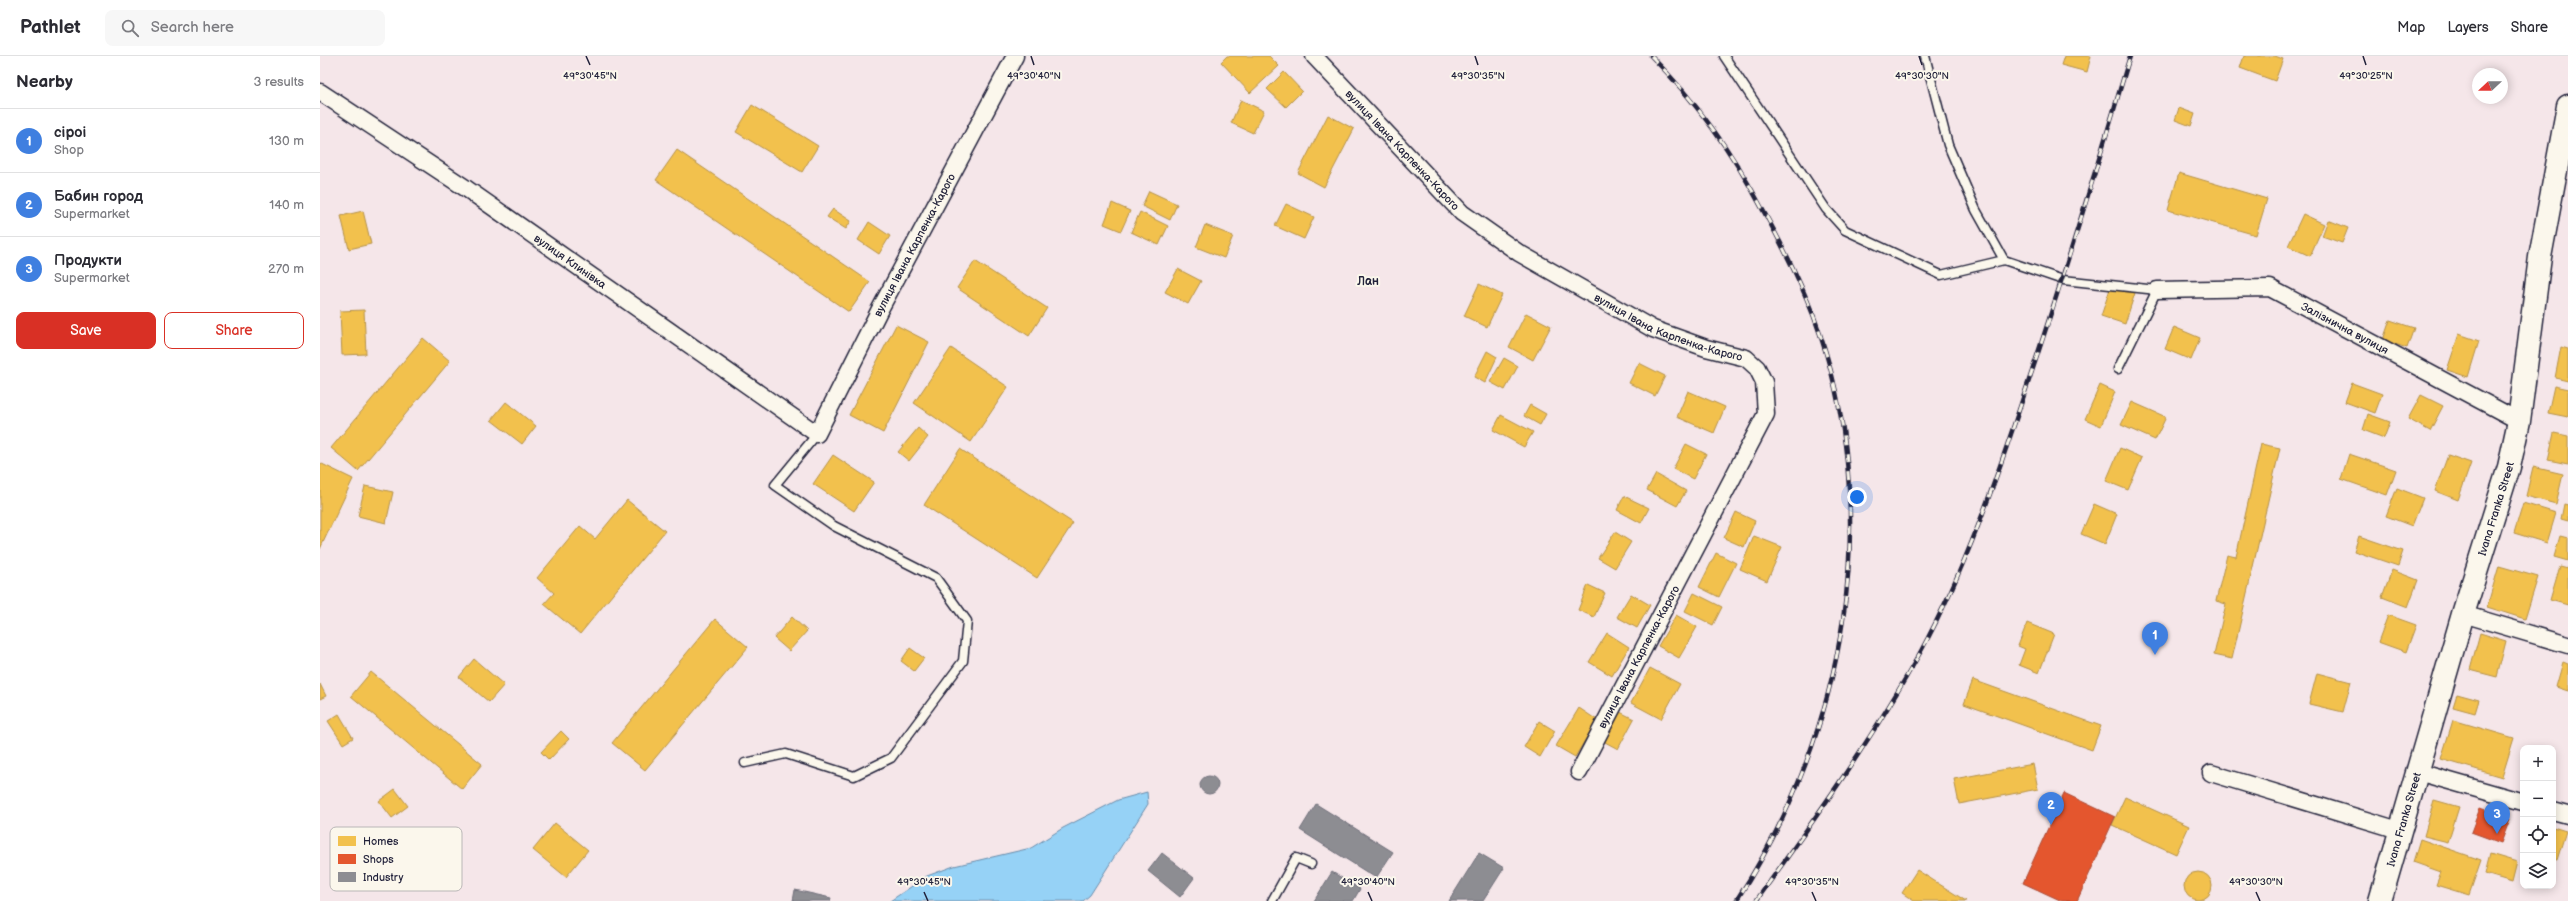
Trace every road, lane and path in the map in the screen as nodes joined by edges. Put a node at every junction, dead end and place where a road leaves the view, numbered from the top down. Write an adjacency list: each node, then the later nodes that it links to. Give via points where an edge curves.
1 (1015, 56): 11 (street, вулиця Івана Карпенка-Карого, via 882,304)
2 (1314, 56): 15 (street, вулиця Івана Карпенка-Карого, via 1462,213 1518,253 1653,329 1706,348 1746,358 1757,368 1764,382 1766,414)
3 (1724, 56): 7 (lane, via 1826,209 1845,230 1941,275)
4 (1925, 56): 7 (lane, via 1948,145 1976,210)
5 (320, 92): 11 (street, вулиця Клинівка, via 467,189)
6 (2568, 106): 10 (main road, Ivana Franka Street, via 2540,257)
7 (2004, 260): 8 (lane, via 2063,280)
8 (2157, 290): 9 (lane); 10 (street, Залізнична вулиця, via 2270,288)
9 (2118, 369)
10 (2519, 421): 12 (main road, Ivana Franka Street, via 2509,467)
11 (817, 434): 14 (lane, via 775,485 834,526 936,578 967,621 963,661 891,758 854,776 786,754)
12 (2463, 614): 13 (street); 16 (main road, Ivana Franka Street)
13 (2568, 645)
14 (745, 764)
15 (1579, 772)
16 (2418, 772): 18 (street); 21 (main road, Ivana Franka Street)
17 (2211, 773): 21 (street)
18 (2520, 801)
19 (2556, 812): 20 (street)
20 (2568, 815)
21 (2402, 831): 24 (main road, Ivana Franka Street)
22 (1311, 864): 23 (lane, via 1296,858)
23 (1272, 901)
24 (2380, 901)

